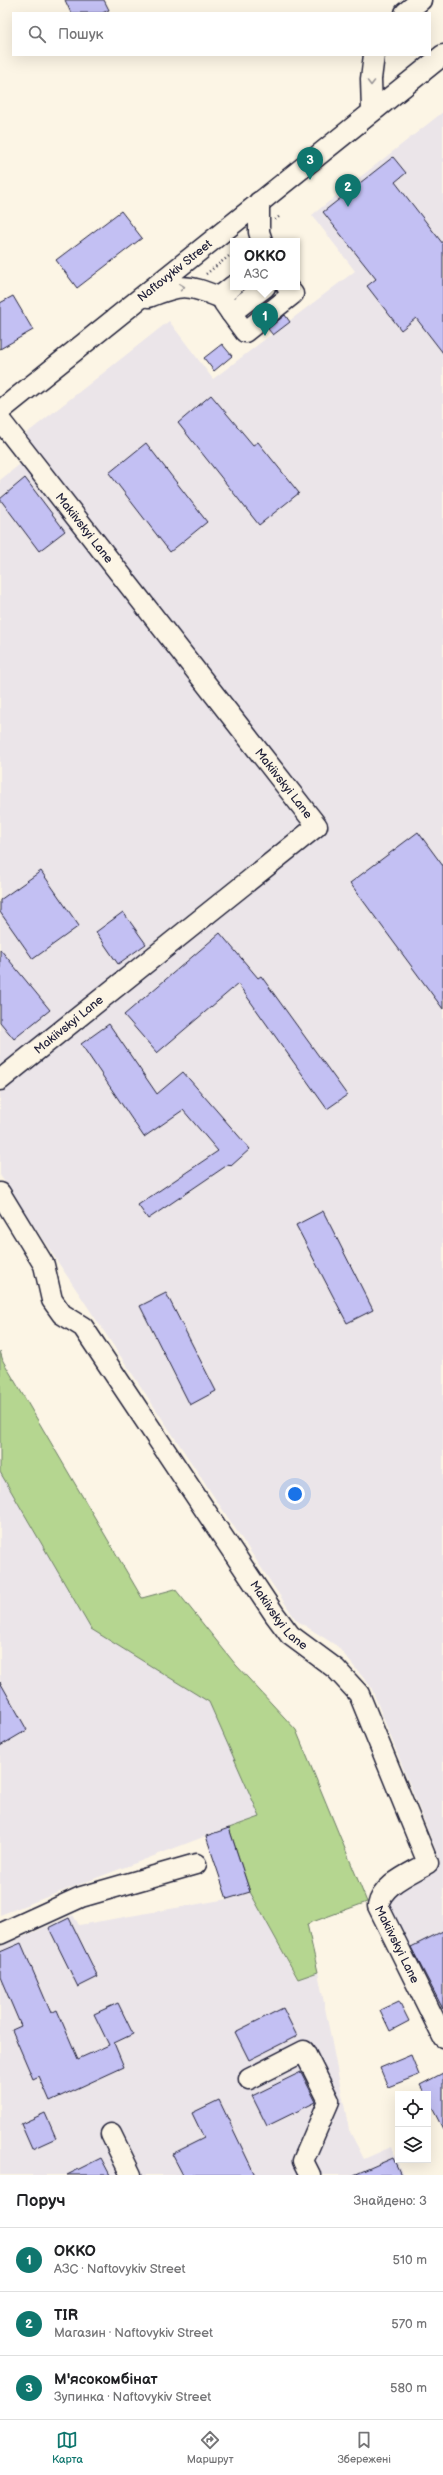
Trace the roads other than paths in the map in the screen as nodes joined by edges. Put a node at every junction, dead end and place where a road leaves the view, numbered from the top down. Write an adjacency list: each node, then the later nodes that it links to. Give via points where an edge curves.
1 (420, 0): 2 (street)
2 (406, 12)
3 (443, 55): 5 (street, Naftovykiv Street)
4 (374, 56): 5 (street, one-way to 5, via 371,79)
5 (372, 111): 6 (street, Naftovykiv Street)
6 (259, 202): 7 (street); 11 (street, Naftovykiv Street)
7 (262, 238)
8 (261, 290): 12 (street)
9 (290, 290): 12 (street, via 293,294 245,332)
10 (226, 292): 11 (street, one-way to 10, via 170,289 191,286); 12 (street)
11 (132, 304): 13 (street, Naftovykiv Street)
12 (231, 313)
13 (2, 408): 14 (street, Makiivskyi Lane, via 317,826)
14 (0, 1080)
15 (0, 1193): 18 (street, Makiivskyi Lane, via 44,1265 52,1300 62,1314 83,1327 275,1615 290,1635 336,1669 359,1694 428,1863 387,1888 380,1897 378,1906)
16 (196, 1864): 17 (street, via 81,1898)
17 (0, 1934)
18 (443, 2036)
19 (249, 2079): 22 (street, via 304,2050 329,2101 302,2160)
20 (111, 2134): 21 (street)
21 (131, 2175)
22 (310, 2175)

